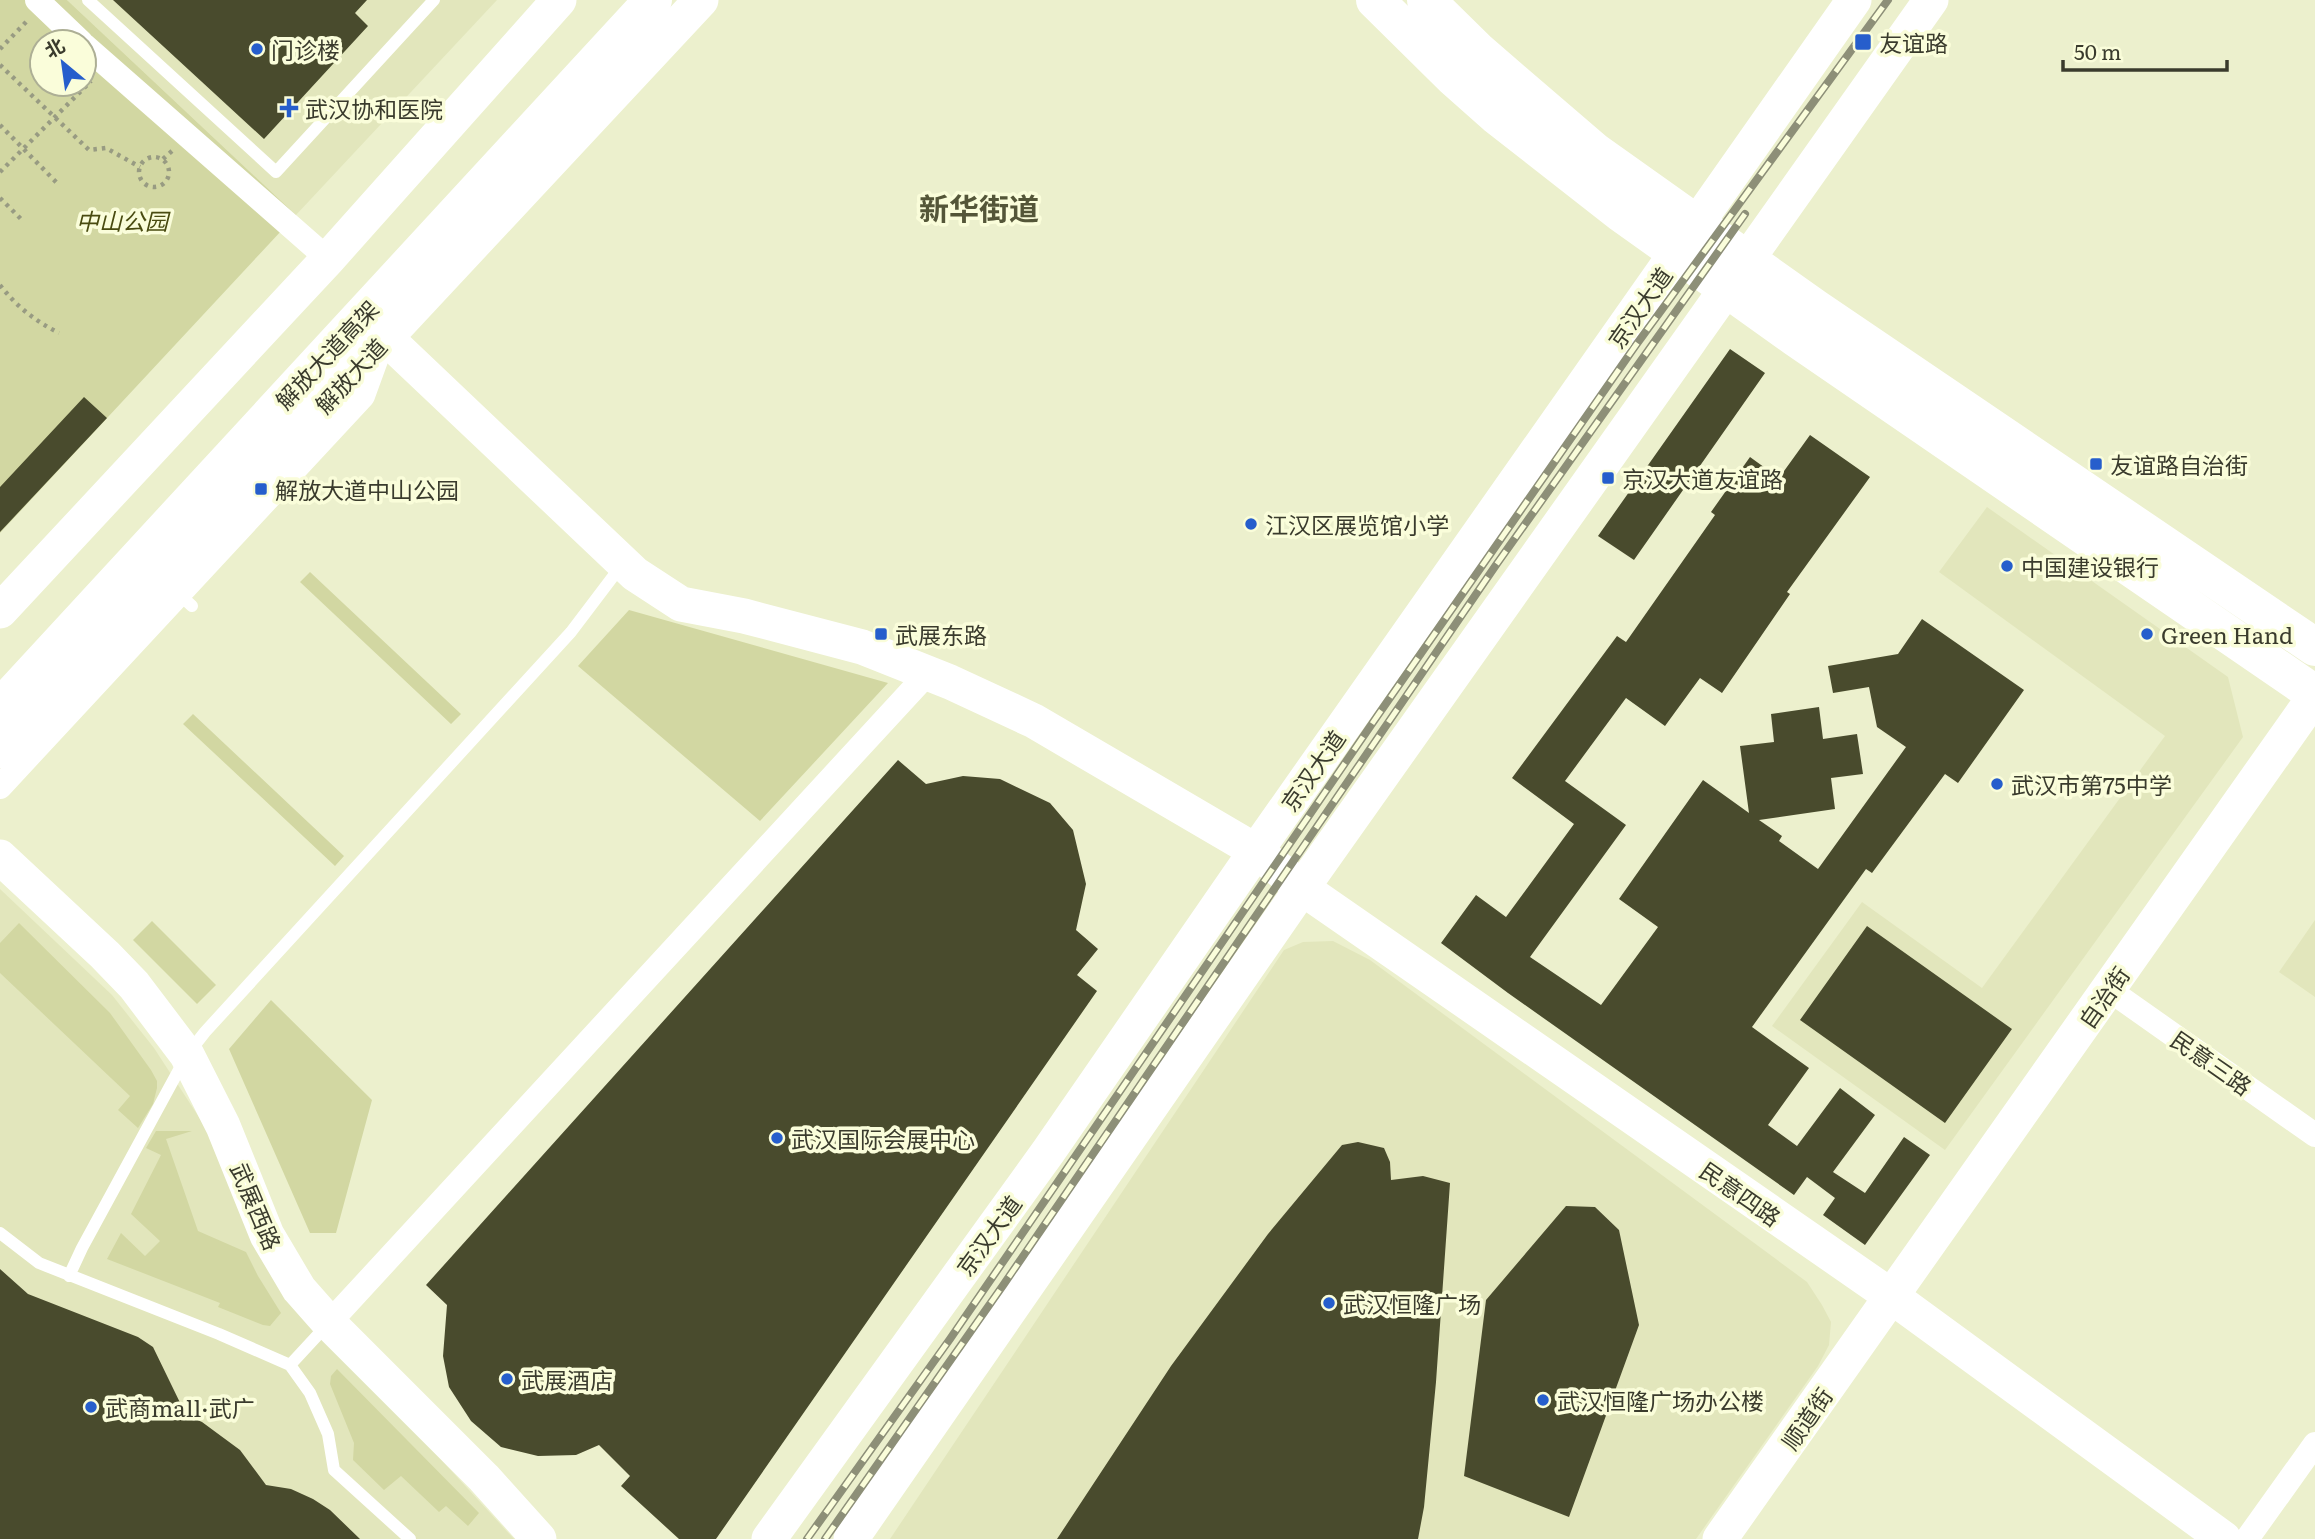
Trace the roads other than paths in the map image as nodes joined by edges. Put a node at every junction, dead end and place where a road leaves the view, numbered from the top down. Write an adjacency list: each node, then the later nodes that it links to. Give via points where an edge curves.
1 (88, 0): 2 (lane, via 276,173)
2 (434, 0)
3 (559, 0): 15 (main road)
4 (618, 0): 21 (main road, 解放大道高架)
5 (653, 0): 24 (main road, 解放大道高架)
6 (701, 0): 17 (main road, 解放大道)
7 (1375, 0): 14 (main road, via 1497,116 1620,214)
8 (1426, 0): 14 (main road)
9 (1854, 0): 14 (main road, 京汉大道)
10 (1931, 0): 16 (main road)
11 (36, 6): 12 (street)
12 (64, 28)
13 (98, 56): 15 (street)
14 (1687, 238): 16 (main road); 27 (main road, 京汉大道)
15 (328, 259): 19 (main road)
16 (1737, 274): 20 (main road); 23 (main road); 29 (main road)
17 (384, 337): 18 (main road); 25 (main road, 解放大道); 26 (street, via 363,396 185,600)
18 (624, 563): 22 (main road, via 681,604 862,647); 31 (lane, via 570,632)
19 (0, 611)
20 (2315, 647)
21 (0, 673)
22 (928, 673): 27 (main road, via 1034,721); 36 (street)
23 (2315, 695): 30 (main road, 自治街)
24 (0, 708)
25 (0, 751)
26 (0, 787)
27 (1256, 851): 29 (main road, 民意四路); 41 (main road, 京汉大道, via 1048,1152)
28 (0, 857): 31 (main road, 武展西路, via 134,985)
29 (1302, 888): 35 (main road, 民意四路); 42 (main road)
30 (2108, 989): 32 (street, 民意三路); 35 (main road, 自治街)
31 (187, 1055): 34 (lane); 36 (main road, 武展西路, via 223,1126 267,1236 299,1289)
32 (2315, 1135)
33 (0, 1233): 34 (lane, via 39,1264)
34 (69, 1276): 37 (lane)
35 (1891, 1296): 43 (main road, 顺道街); 44 (main road, 民意四路)
36 (329, 1322): 37 (lane); 40 (main road, 武展西路)
37 (290, 1365): 39 (lane, via 310,1393 327,1434 334,1470)
38 (2315, 1444): 45 (street)
39 (410, 1539)
40 (539, 1539)
41 (769, 1539)
42 (851, 1539)
43 (1720, 1539)
44 (2224, 1539)
45 (2247, 1539)

